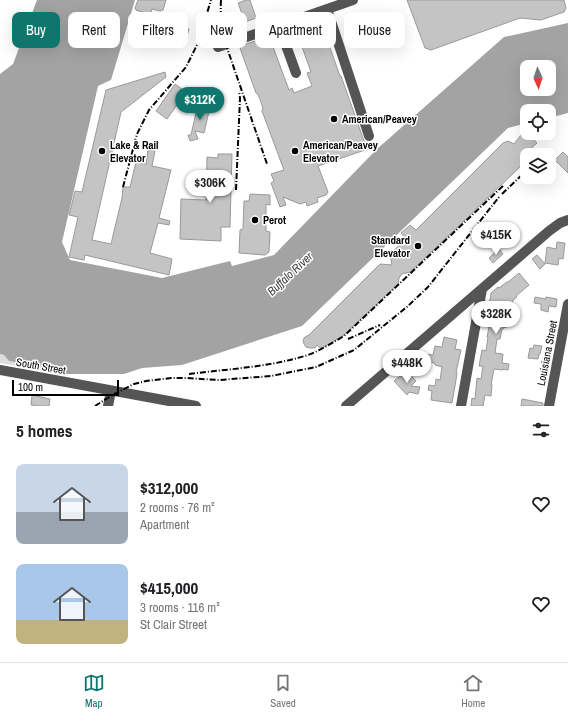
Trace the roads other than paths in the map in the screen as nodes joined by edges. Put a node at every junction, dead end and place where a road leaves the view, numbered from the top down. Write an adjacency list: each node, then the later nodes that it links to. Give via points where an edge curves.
1 (353, 0): 2 (street)
2 (327, 9): 3 (street); 6 (street)
3 (319, 12)
4 (287, 48): 5 (street)
5 (296, 73)
6 (369, 136)
7 (568, 220): 8 (street, via 549,231)
8 (482, 289): 14 (street); 15 (street)
9 (568, 304): 16 (street, Louisiana Street)
10 (0, 370): 11 (street, South Street)
11 (111, 391): 12 (street); 13 (street, South Street)
12 (108, 406)
13 (196, 406)
14 (346, 406)
15 (461, 406)
16 (549, 406)

